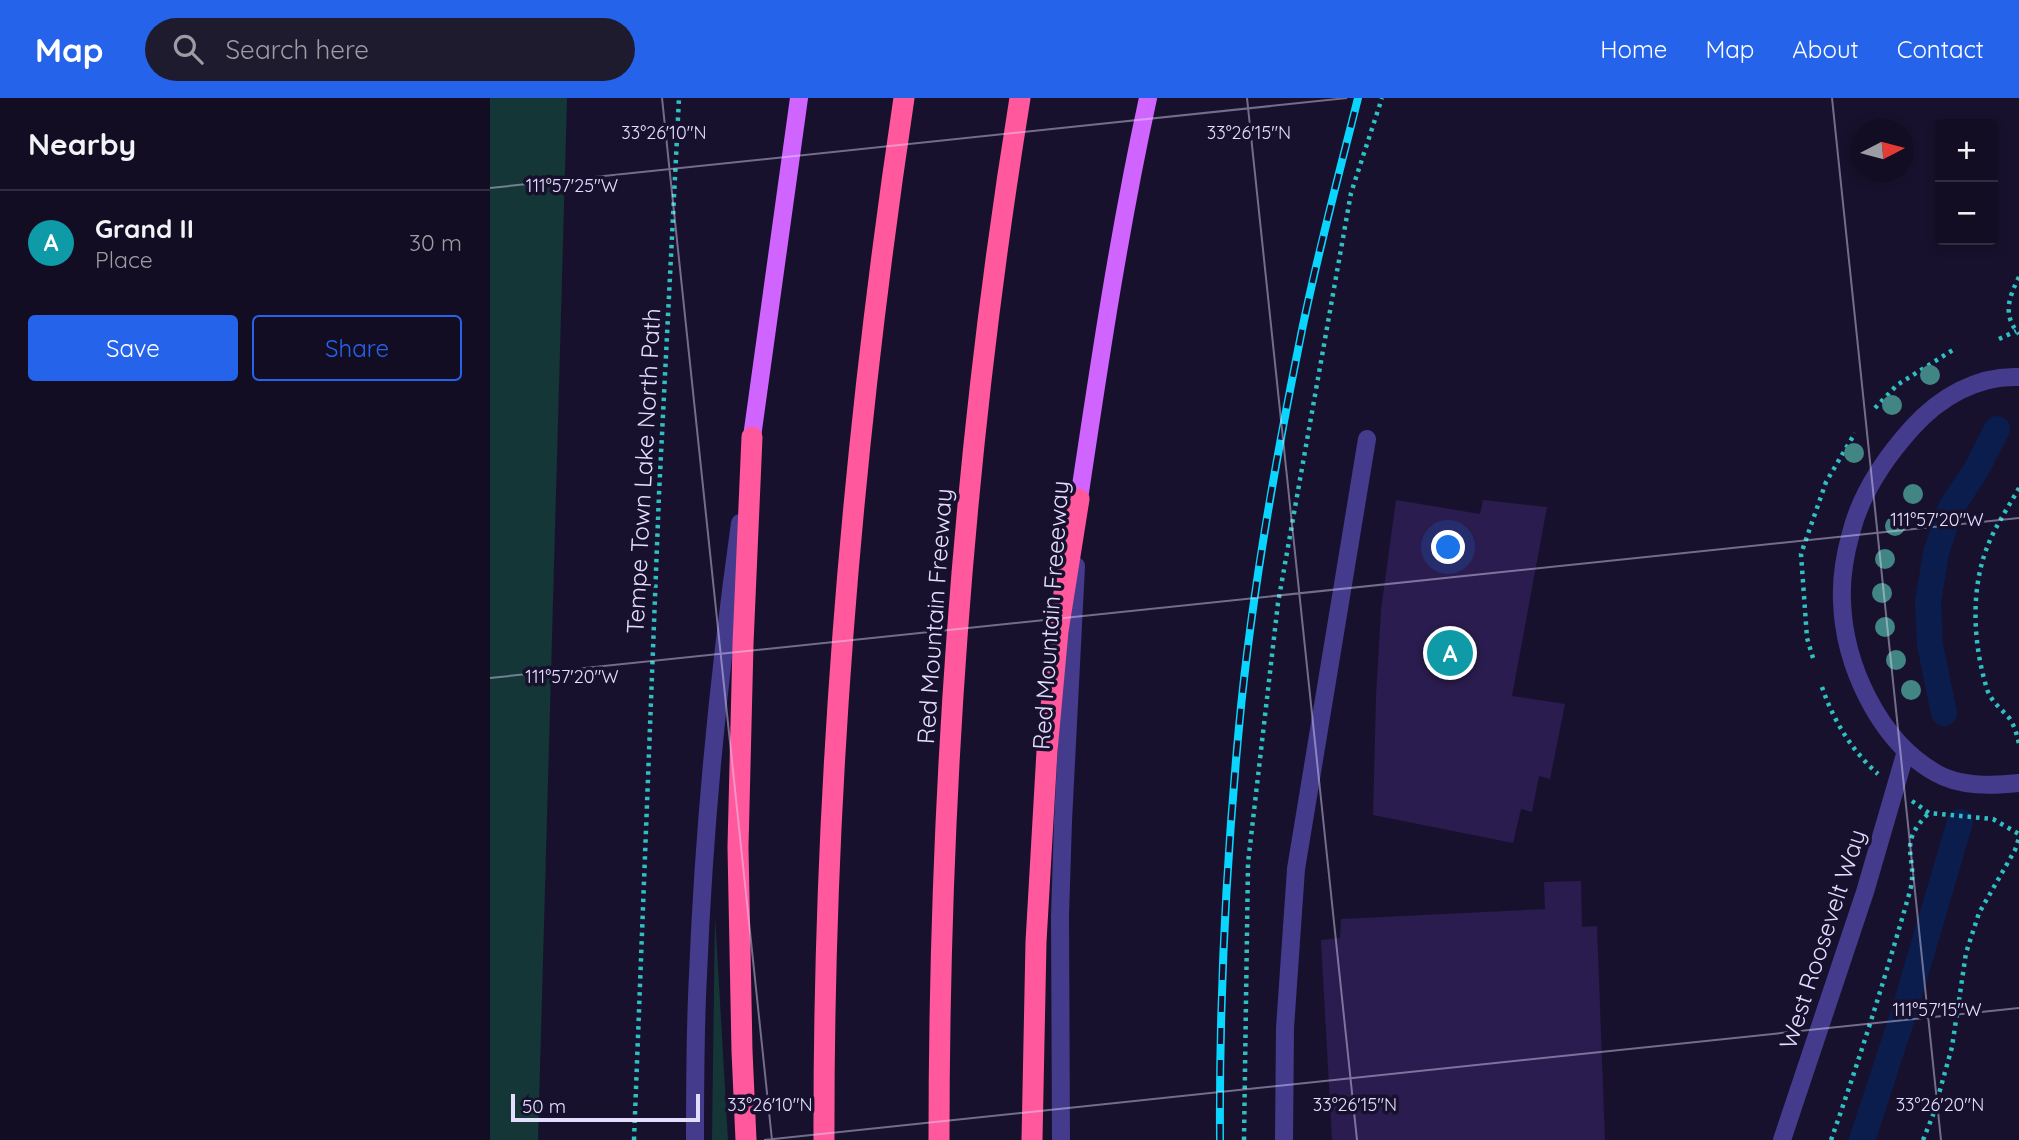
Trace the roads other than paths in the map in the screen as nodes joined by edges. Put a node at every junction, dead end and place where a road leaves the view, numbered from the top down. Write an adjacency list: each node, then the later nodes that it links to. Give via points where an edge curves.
1 (799, 98): 6 (main road)
2 (904, 98): 13 (highway, via 848,553 827,922)
3 (1020, 98): 14 (highway, Red Mountain Freeway, via 987,334 960,592 945,867)
4 (1148, 98): 8 (main road, Red Mountain Freeeway)
5 (2014, 376): 9 (street, via 1959,389 1919,420 1865,493 1851,531 1841,600 1849,648 1863,690)
6 (752, 437): 11 (street, via 709,793 698,977); 12 (highway, via 738,847)
7 (1367, 439): 17 (street, via 1296,869 1285,1028)
8 (1079, 499): 15 (highway, via 1058,631 1047,751 1036,942); 16 (street, Red Mountain Freeeway, via 1060,916)
9 (1906, 751): 10 (street, via 1937,773 1962,782); 18 (street, West Roosevelt Way, via 1865,892)
10 (2019, 783)
11 (695, 1140)
12 (746, 1140)
13 (824, 1140)
14 (939, 1140)
15 (1032, 1140)
16 (1061, 1140)
17 (1284, 1140)
18 (1782, 1140)

